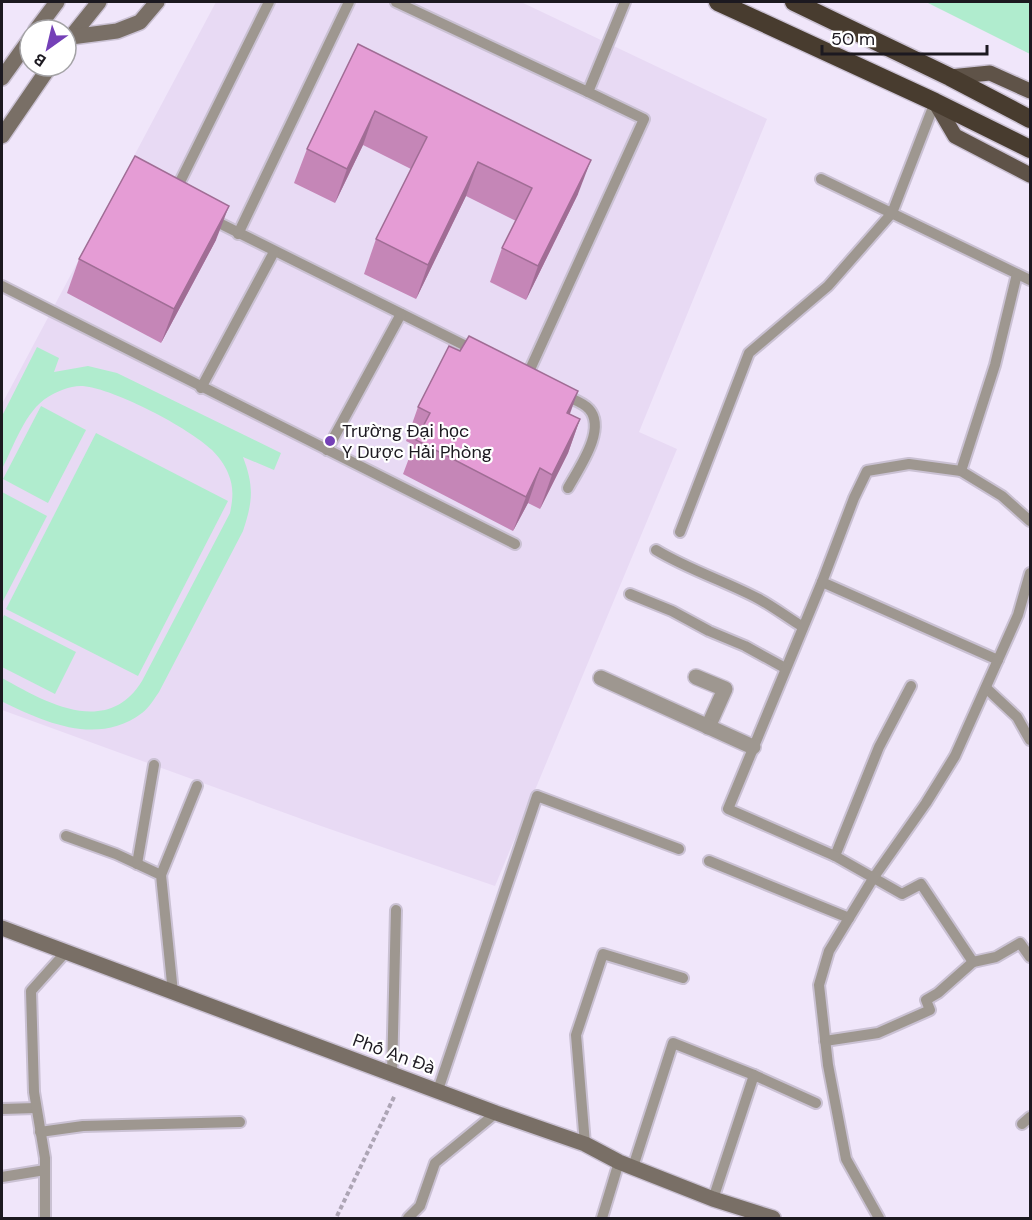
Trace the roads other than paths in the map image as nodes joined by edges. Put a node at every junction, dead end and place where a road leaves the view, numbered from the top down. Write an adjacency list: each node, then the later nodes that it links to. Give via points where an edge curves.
1 (57, 2): 10 (street)
2 (99, 2): 11 (street)
3 (158, 2): 12 (street, via 140,22)
4 (269, 2): 25 (lane, via 172,198)
5 (349, 2): 28 (lane)
6 (396, 2): 18 (lane)
7 (625, 2): 18 (lane)
8 (718, 2): 19 (highway)
9 (794, 2): 14 (highway)
10 (45, 18)
11 (78, 28)
12 (78, 38)
13 (18, 56): 15 (street)
14 (950, 76): 17 (main road, via 990,73); 20 (highway)
15 (2, 78)
16 (42, 78): 21 (street)
17 (1030, 91)
18 (588, 92): 35 (lane, via 644,119 532,379)
19 (935, 102): 22 (highway); 23 (main road, via 956,136); 26 (lane)
20 (1028, 118)
21 (2, 136)
22 (1030, 149)
23 (1030, 175)
24 (821, 179): 26 (lane)
25 (182, 204)
26 (892, 213): 30 (lane); 42 (lane, via 828,286 749,353)
27 (200, 214): 28 (lane)
28 (238, 234): 29 (lane)
29 (274, 252): 33 (lane); 36 (lane)
30 (1017, 274): 31 (lane); 39 (lane, via 995,365)
31 (1030, 280)
32 (2, 286): 36 (lane)
33 (401, 314): 34 (lane); 38 (lane)
34 (485, 356)
35 (516, 371)
36 (201, 387): 38 (lane)
37 (557, 392): 40 (lane, via 587,406 596,427)
38 (327, 450): 43 (lane)
39 (962, 471): 41 (lane, via 1002,496); 46 (lane, via 909,464 867,471)
40 (568, 488)
41 (1030, 520)
42 (680, 532)
43 (515, 544)
44 (656, 550): 48 (lane, via 762,600)
45 (1030, 573): 49 (lane, via 1018,615)
46 (822, 582): 48 (lane); 49 (lane)
47 (630, 594): 50 (lane)
48 (803, 627): 50 (lane)
49 (998, 660): 54 (lane)
50 (785, 668): 57 (lane)
51 (696, 676): 55 (street, via 724,689)
52 (601, 678): 55 (street)
53 (911, 686): 62 (lane, via 879,747)
54 (986, 688): 56 (lane, via 1017,717); 66 (lane, via 955,756)
55 (708, 727): 57 (street)
56 (1030, 740)
57 (753, 747): 62 (lane, via 728,809)
58 (154, 765): 64 (lane)
59 (197, 786): 65 (lane)
60 (66, 836): 64 (lane)
61 (679, 849): 78 (lane, via 537,796)
62 (835, 856): 66 (lane)
63 (709, 861): 68 (lane)
64 (137, 864): 65 (lane)
65 (161, 875): 74 (lane)
66 (874, 877): 68 (lane); 72 (lane, via 902,894 921,884)
67 (396, 910): 77 (lane)
68 (849, 918): 75 (lane, via 829,951 819,985)
69 (2, 928): 70 (street, Phố An Đà)
70 (64, 953): 74 (street, Phố An Đà); 80 (lane, via 31,991)
71 (1030, 957): 72 (lane, via 1020,943 996,957)
72 (973, 962): 75 (lane, via 926,1000 930,1010 878,1033)
73 (683, 978): 85 (lane, via 603,954 576,1035)
74 (173, 993): 77 (street, Phố An Đà)
75 (825, 1041): 94 (lane, via 846,1159)
76 (754, 1075): 79 (lane); 86 (lane, via 673,1043); 89 (lane)
77 (398, 1076): 78 (street, Phố An Đà)
78 (438, 1090): 82 (street, Phố An Đà)
79 (816, 1103)
80 (36, 1108): 81 (lane); 84 (lane)
81 (2, 1109)
82 (496, 1113): 85 (street, Phố An Đà); 91 (lane, via 435,1163 420,1206)
83 (240, 1122): 84 (lane, via 83,1126)
84 (40, 1132): 87 (lane)
85 (585, 1144): 86 (street, Phố An Đà)
86 (626, 1164): 89 (street, Phố An Đà); 92 (lane)
87 (45, 1170): 88 (lane); 90 (lane)
88 (2, 1177)
89 (713, 1199): 93 (street, Phố An Đà)
90 (45, 1218)
91 (408, 1218)
92 (602, 1218)
93 (773, 1218)
94 (879, 1218)

